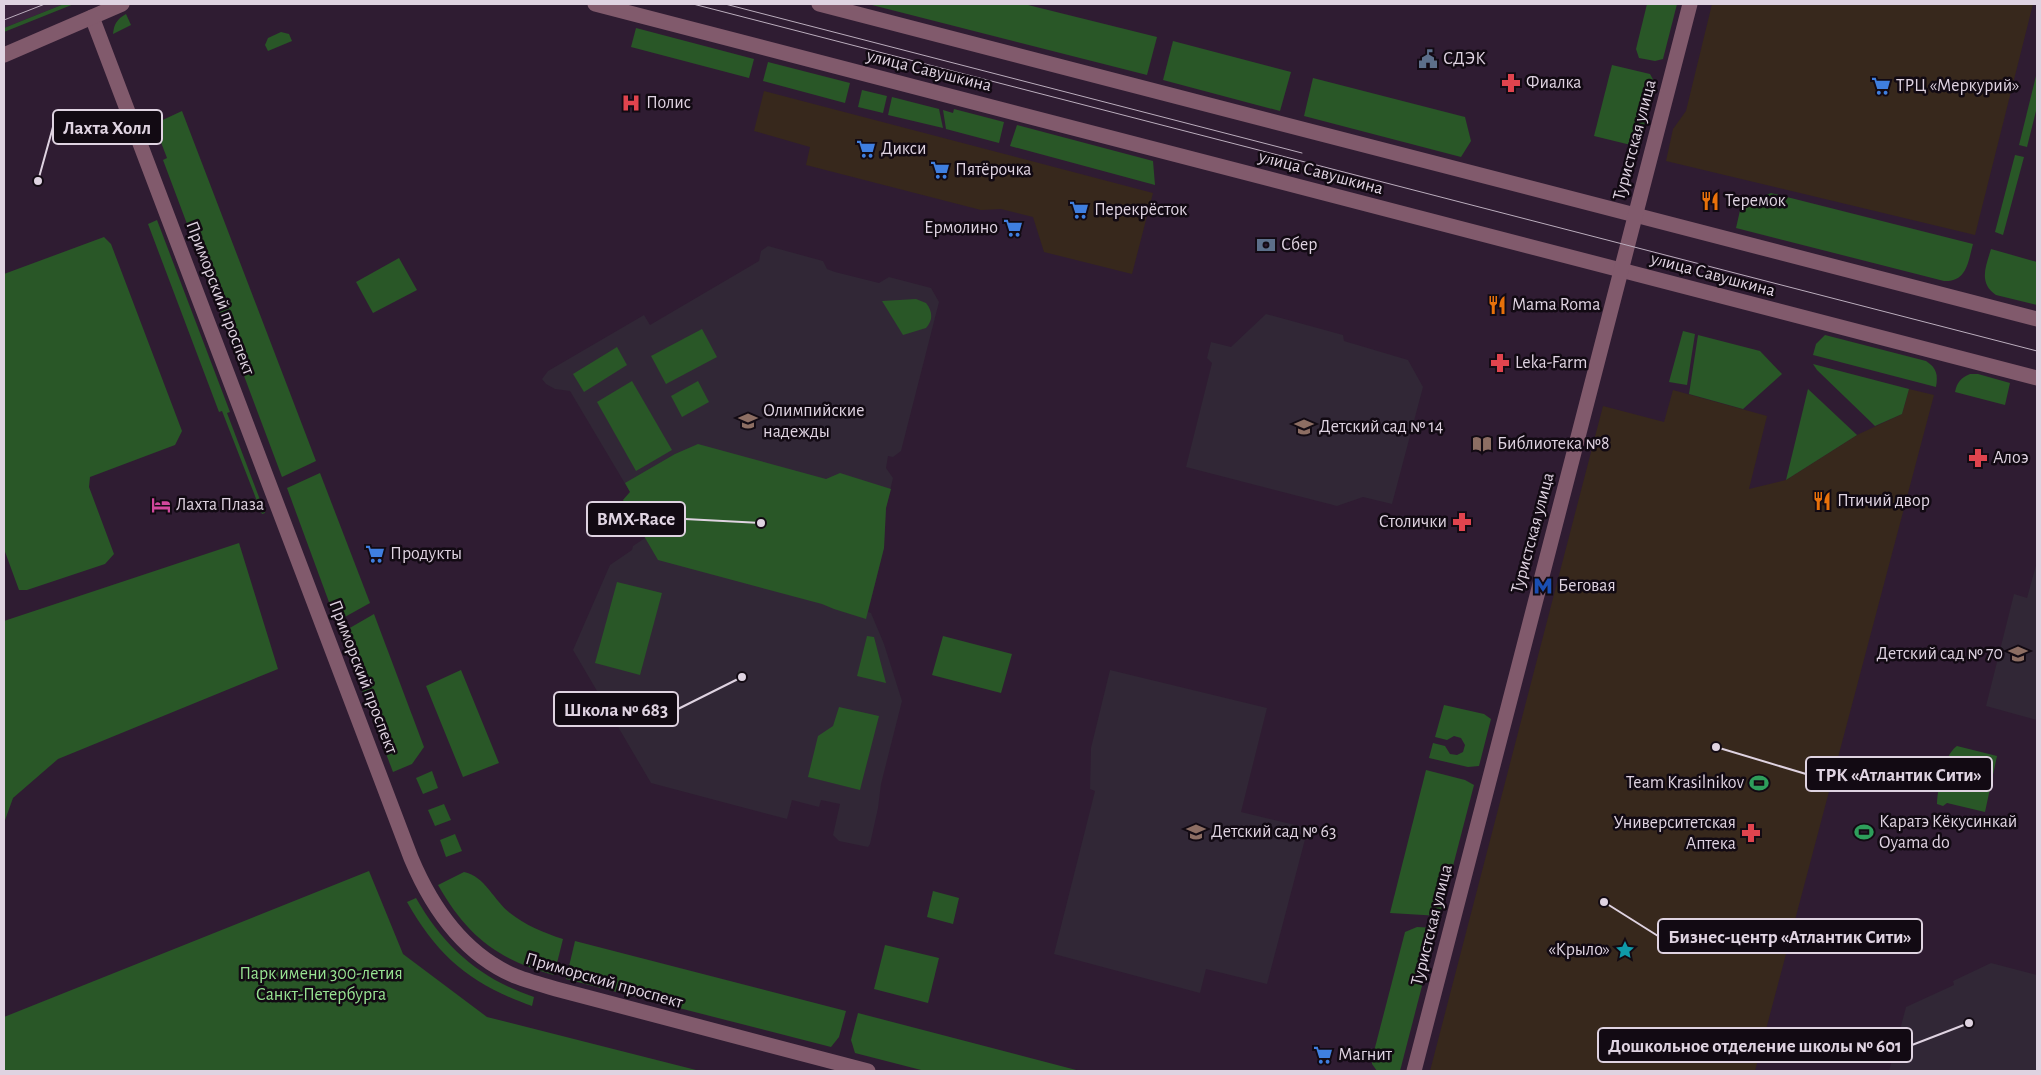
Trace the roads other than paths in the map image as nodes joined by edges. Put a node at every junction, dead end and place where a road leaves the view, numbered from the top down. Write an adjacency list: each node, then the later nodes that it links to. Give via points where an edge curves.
1 (122, 4): 5 (main road)
2 (595, 4): 8 (main road, улица Савушкина)
3 (819, 4): 7 (main road, улица Савушкина)
4 (1690, 4): 7 (main road, Туристская улица)
5 (92, 17): 6 (main road); 11 (main road, Приморский проспект, via 411,858 441,916 456,936 480,956 514,976 556,990)
6 (4, 55)
7 (1635, 215): 8 (main road, Туристская улица); 9 (main road, улица Савушкина)
8 (1621, 270): 10 (main road, улица Савушкина); 12 (main road, Туристская улица)
9 (2037, 319)
10 (2037, 378)
11 (868, 1071)
12 (1414, 1071)

